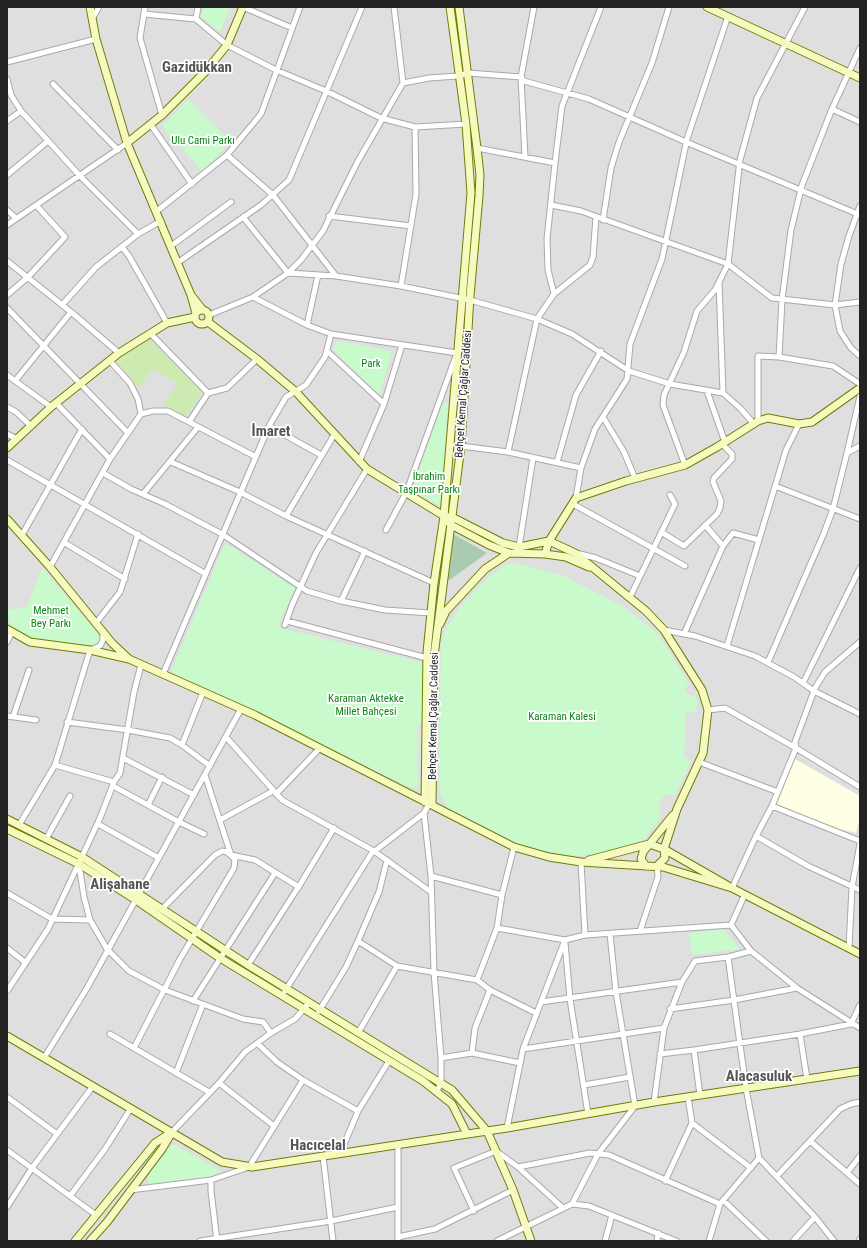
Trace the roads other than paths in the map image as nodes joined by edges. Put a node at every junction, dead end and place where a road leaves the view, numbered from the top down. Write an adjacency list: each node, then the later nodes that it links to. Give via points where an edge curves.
1 (90, 7): 18 (main road)
2 (99, 7): 18 (street)
3 (145, 7): 16 (street)
4 (198, 7): 19 (street)
5 (243, 7): 20 (street); 23 (main road)
6 (300, 7): 20 (street)
7 (362, 7): 35 (street)
8 (394, 7): 33 (street)
9 (450, 7): 29 (main road, Behçet Kemal Çağlar Caddesi)
10 (459, 7): 27 (main road, Behçet Kemal Çağlar Caddesi)
11 (534, 7): 30 (street)
12 (601, 7): 36 (street)
13 (669, 7): 40 (street, via 652,63)
14 (707, 7): 17 (main road)
15 (805, 7): 22 (street)
16 (144, 14): 19 (street); 39 (street, via 140,38)
17 (728, 16): 22 (main road); 49 (street)
18 (92, 19): 21 (main road)
19 (196, 19): 23 (street)
20 (292, 28): 26 (street)
21 (96, 39): 25 (street); 48 (main road)
22 (786, 44): 28 (main road); 55 (street, via 757,98)
23 (227, 45): 26 (street); 39 (main road, via 184,95)
24 (860, 48): 28 (street)
25 (7, 62)
26 (276, 70): 35 (street); 52 (street, via 261,114)
27 (467, 73): 29 (street); 30 (street); 50 (main road, Behçet Kemal Çağlar Caddesi)
28 (848, 73): 31 (main road); 37 (street)
29 (459, 76): 33 (street); 44 (main road, Behçet Kemal Çağlar Caddesi)
30 (521, 77): 36 (street, via 524,81); 53 (street)
31 (860, 78)
32 (7, 79): 38 (street, via 11,95)
33 (403, 83): 41 (street)
34 (53, 84): 51 (street)
35 (326, 91): 41 (street); 60 (street, via 289,180)
36 (568, 93): 40 (street); 54 (street, via 562,106)
37 (832, 109): 43 (street); 59 (street)
38 (21, 111): 42 (street); 47 (street)
39 (162, 115): 45 (main road)
40 (630, 116): 49 (street); 72 (street, via 611,168)
41 (382, 118): 46 (street); 68 (street)
42 (7, 121)
43 (860, 122)
44 (466, 124): 46 (street); 93 (main road, Behçet Kemal Çağlar Caddesi, via 471,193)
45 (151, 125): 48 (main road); 58 (street)
46 (415, 127): 75 (street, via 416,194)
47 (48, 141): 56 (street); 57 (street)
48 (127, 143): 51 (street); 66 (main road)
49 (686, 143): 55 (street); 77 (street)
50 (477, 148): 53 (street); 94 (main road, Behçet Kemal Çağlar Caddesi, via 480,175)
51 (118, 150): 57 (street)
52 (227, 156): 58 (street); 60 (street)
53 (525, 157): 54 (street)
54 (554, 163): 63 (street)
55 (740, 164): 59 (street); 83 (street)
56 (7, 175)
57 (80, 176): 62 (street); 76 (street)
58 (192, 184): 66 (street)
59 (801, 190): 67 (street); 95 (street, via 791,230)
60 (273, 195): 69 (street); 78 (street)
61 (231, 202): 79 (street)
62 (36, 205): 71 (street); 87 (street, via 65,237)
63 (552, 205): 70 (street); 90 (street, via 547,239 548,270)
64 (860, 206): 67 (street)
65 (7, 210): 71 (street)
66 (157, 212): 73 (main road)
67 (859, 214): 97 (street, via 841,264)
68 (329, 216): 75 (street); 78 (street)
69 (243, 217): 82 (street); 84 (street)
70 (596, 217): 72 (street); 90 (street, via 590,265)
71 (16, 218): 74 (street)
72 (603, 220): 77 (street)
73 (161, 221): 76 (street); 79 (main road)
74 (7, 225)
75 (412, 226): 89 (street)
76 (138, 234): 80 (street)
77 (667, 241): 83 (street); 118 (street, via 656,279 630,344)
78 (314, 245): 84 (street); 86 (street)
79 (171, 246): 82 (main road)
80 (122, 247): 98 (street, via 96,267); 104 (street)
81 (7, 262): 87 (street)
82 (177, 263): 101 (main road)
83 (728, 264): 88 (street); 95 (street, via 772,298)
84 (288, 273): 85 (street); 92 (street)
85 (318, 275): 86 (street); 105 (street)
86 (336, 276): 89 (street)
87 (28, 277): 91 (street); 98 (street)
88 (719, 282): 122 (street, via 697,311 684,352); 128 (street)
89 (401, 286): 93 (street)
90 (554, 294): 103 (street)
91 (7, 295)
92 (253, 297): 102 (street); 105 (street)
93 (462, 298): 94 (street); 112 (main road, Behçet Kemal Çağlar Caddesi)
94 (470, 300): 103 (street); 147 (main road, Behçet Kemal Çağlar Caddesi)
95 (782, 300): 97 (street); 115 (street)
96 (860, 302): 97 (street)
97 (835, 304): 114 (street, via 840,331 851,348)
98 (62, 305): 100 (street)
99 (7, 308): 109 (street)
100 (71, 312): 109 (street); 113 (street)
101 (198, 313): 102 (main road, via 207,311); 102 (main road, via 199,324 204,324); 104 (main road)
102 (208, 318): 116 (main road)
103 (537, 319): 111 (street, via 572,334); 150 (street)
104 (167, 323): 106 (main road)
105 (307, 325): 107 (street)
106 (151, 334): 113 (main road); 127 (street)
107 (331, 334): 108 (street); 110 (street)
108 (402, 345): 112 (street); 130 (street)
109 (43, 347): 120 (street); 121 (street)
110 (327, 351): 126 (street, via 306,385); 130 (street)
111 (601, 351): 118 (street); 159 (street, via 576,395)
112 (457, 353): 168 (street); 175 (main road, Behçet Kemal Çağlar Caddesi)
113 (120, 354): 117 (main road)
114 (860, 356)
115 (779, 357): 123 (street, via 834,366); 136 (street, via 758,356)
116 (257, 359): 126 (main road); 127 (street, via 228,388)
117 (110, 361): 121 (main road); 133 (street, via 130,383 138,399)
118 (629, 371): 122 (street); 134 (street, via 624,386)
119 (7, 375): 120 (street)
120 (15, 381): 131 (street)
121 (82, 383): 131 (main road); 142 (street)
122 (670, 384): 125 (street); 160 (street, via 664,395 663,405)
123 (860, 384)
124 (860, 388): 137 (main road, via 812,422)
125 (707, 391): 128 (street); 146 (street)
126 (296, 392): 139 (street, via 286,397); 144 (main road)
127 (208, 393): 135 (street)
128 (723, 393): 136 (street)
129 (860, 396): 151 (street)
130 (384, 404): 158 (street)
131 (54, 405): 138 (main road); 141 (street)
132 (7, 407): 138 (street)
133 (141, 414): 135 (street, via 168,411); 142 (street)
134 (603, 417): 161 (street, via 595,429); 164 (street, via 624,452)
135 (189, 422): 140 (street)
136 (755, 422): 137 (main road, via 768,418); 146 (main road)
137 (799, 424): 166 (street, via 786,450)
138 (30, 426): 145 (main road)
139 (270, 426): 152 (street); 153 (street)
140 (198, 427): 153 (street); 157 (street)
141 (82, 429): 155 (street); 165 (street)
142 (128, 433): 155 (street)
143 (7, 434): 145 (street)
144 (334, 435): 152 (street); 158 (main road)
145 (17, 439): 149 (main road)
146 (724, 443): 160 (main road); 180 (street, via 732,454 732,459 714,478 713,486 721,504 717,514)
147 (461, 446): 150 (street); 176 (main road, Behçet Kemal Çağlar Caddesi)
148 (860, 446): 151 (street)
149 (7, 448)
150 (508, 452): 154 (street)
151 (847, 453): 173 (street)
152 (321, 455): 174 (street)
153 (256, 457): 167 (street)
154 (532, 458): 159 (street); 190 (street)
155 (110, 459): 163 (street)
156 (7, 460): 165 (street)
157 (171, 462): 167 (street); 169 (street)
158 (359, 462): 162 (main road)
159 (557, 462): 161 (street)
160 (684, 465): 164 (main road)
161 (581, 468): 171 (street)
162 (367, 469): 168 (main road); 185 (street)
163 (103, 473): 169 (street); 172 (street)
164 (635, 478): 171 (main road)
165 (50, 484): 172 (street); 186 (street)
166 (774, 486): 173 (street); 187 (street)
167 (240, 492): 174 (street); 184 (street)
168 (406, 493): 175 (main road); 181 (street)
169 (143, 494): 184 (street)
170 (670, 495): 182 (street, via 675,504)
171 (574, 501): 188 (main road); 192 (street)
172 (86, 504): 183 (street); 189 (street)
173 (833, 509): 177 (street); 221 (street)
174 (286, 516): 185 (street)
175 (444, 516): 176 (main road); 179 (main road); 204 (main road, Behçet Kemal Çağlar Caddesi)
176 (452, 517): 179 (main road, Behçet Kemal Çağlar Caddesi); 190 (main road, via 503,544)
177 (860, 519)
178 (8, 520): 186 (main road)
179 (451, 525): 195 (main road); 211 (main road, Behçet Kemal Çağlar Caddesi)
180 (706, 526): 182 (street, via 684,546); 191 (street)
181 (386, 530)
182 (661, 532): 192 (street)
183 (138, 534): 201 (street); 203 (street)
184 (222, 534): 201 (street); 205 (street)
185 (326, 534): 193 (street); 205 (street)
186 (22, 535): 198 (main road)
187 (759, 540): 191 (street, via 733,533); 217 (street)
188 (549, 541): 190 (main road); 194 (main road); 196 (main road)
189 (65, 542): 198 (street); 203 (street)
190 (519, 546)
191 (723, 546): 214 (street)
192 (654, 548): 197 (street); 202 (street)
193 (365, 551): 204 (street); 207 (street)
194 (573, 552): 200 (main road); 202 (street, via 596,558)
195 (509, 553): 196 (main road); 211 (main road, via 486,569 459,596 446,611)
196 (545, 554): 200 (main road, via 566,557)
197 (685, 566)
198 (50, 567): 209 (main road)
199 (860, 568): 225 (street)
200 (597, 571): 206 (main road)
201 (206, 574): 224 (street)
202 (640, 576): 206 (street)
203 (125, 579): 209 (street, via 120,592)
204 (434, 583): 208 (main road, Behçet Kemal Çağlar Caddesi)
205 (300, 586): 207 (street, via 307,591); 219 (street, via 286,623)
206 (630, 597): 212 (main road)
207 (341, 602): 208 (street, via 385,610)
208 (432, 613): 219 (main road, Behçet Kemal Çağlar Caddesi)
209 (96, 624): 213 (main road)
210 (8, 629): 215 (street); 218 (main road, via 30,642)
211 (438, 629): 252 (main road, Behçet Kemal Çağlar Caddesi, via 434,656)
212 (664, 630): 214 (street); 229 (main road, via 702,690)
213 (103, 631): 218 (street, via 100,646); 220 (main road)
214 (684, 634): 217 (street)
215 (7, 642)
216 (859, 644): 226 (street, via 825,672)
217 (727, 646): 221 (street)
218 (90, 650): 220 (main road); 234 (street)
219 (427, 658): 252 (main road, Behçet Kemal Çağlar Caddesi)
220 (129, 659): 222 (main road)
221 (768, 662): 225 (street)
222 (141, 665): 224 (main road); 235 (street)
223 (29, 670): 232 (street)
224 (163, 674): 227 (main road)
225 (802, 682): 226 (street)
226 (814, 691): 230 (street); 239 (street, via 795,742)
227 (203, 692): 228 (main road); 237 (street)
228 (241, 709): 236 (street); 238 (main road)
229 (708, 710): 239 (street, via 725,708); 241 (main road, via 703,753)
230 (860, 714)
231 (7, 716): 232 (street)
232 (13, 717): 233 (street)
233 (36, 720)
234 (67, 722): 235 (street); 242 (street)
235 (128, 730): 237 (street, via 170,738); 240 (street)
236 (226, 737): 243 (street); 248 (street)
237 (182, 745): 243 (street)
238 (320, 748): 248 (street); 252 (main road)
239 (796, 748): 247 (street); 249 (street)
240 (123, 758): 245 (street); 246 (street, via 120,773)
241 (699, 762): 249 (street); 255 (main road)
242 (55, 765): 246 (street); 261 (street)
243 (210, 766): 244 (street)
244 (205, 775): 250 (street); 258 (street)
245 (162, 777): 250 (street); 253 (street)
246 (114, 784): 253 (street); 260 (street)
247 (860, 787)
248 (275, 792): 258 (street); 262 (street, via 286,802)
249 (778, 792): 254 (street)
250 (194, 795): 259 (street)
251 (70, 796): 266 (street)
252 (429, 804): 256 (street); 270 (main road)
253 (148, 806): 259 (street)
254 (772, 806): 265 (street); 267 (street)
255 (677, 809): 268 (main road); 271 (main road)
256 (424, 813): 272 (street); 282 (street)
257 (7, 819): 261 (main road)
258 (220, 820): 273 (street)
259 (179, 822): 264 (street); 275 (street)
260 (98, 824): 274 (street); 275 (street)
261 (19, 825): 266 (main road)
262 (334, 828): 272 (street); 283 (street)
263 (7, 830): 278 (main road)
264 (204, 834)
265 (756, 836): 284 (street, via 808,866); 285 (street)
266 (46, 839): 274 (main road)
267 (860, 841)
268 (649, 844): 271 (main road); 277 (main road); 279 (main road, via 641,856)
269 (860, 844): 284 (street)
270 (514, 847): 277 (main road, via 549,857); 290 (street)
271 (664, 849): 280 (main road, via 665,858); 285 (main road)
272 (374, 851): 276 (street); 318 (street)
273 (231, 855): 281 (street, via 255,860); 292 (street, via 222,852 215,855); 300 (street, via 235,859 234,868)
274 (82, 857): 278 (street); 291 (main road)
275 (159, 858): 291 (street)
276 (387, 860): 287 (street); 302 (street, via 379,892)
277 (581, 862): 279 (main road); 299 (street)
278 (79, 864): 291 (main road); 293 (street); 294 (street)
279 (646, 866): 280 (main road)
280 (657, 866): 285 (main road); 297 (street, via 658,876)
281 (275, 873): 283 (street); 306 (street)
282 (431, 876): 287 (street); 290 (street)
283 (299, 887): 312 (street)
284 (852, 887): 286 (street); 304 (street)
285 (732, 888): 289 (main road)
286 (860, 890)
287 (431, 892): 314 (street)
288 (7, 893): 293 (street)
289 (745, 894): 295 (street); 304 (main road)
290 (502, 895): 296 (street)
291 (138, 897): 292 (main road); 300 (main road); 305 (street)
292 (162, 909): 300 (main road)
293 (52, 919): 294 (street); 311 (street)
294 (90, 920): 305 (street)
295 (731, 925): 297 (street); 307 (street)
296 (497, 928): 301 (street); 315 (street)
297 (640, 931): 298 (street)
298 (610, 934): 299 (street); 322 (street)
299 (585, 935): 301 (street)
300 (195, 936): 306 (main road); 310 (main road); 319 (street)
301 (565, 940): 324 (street); 327 (street)
302 (358, 941): 313 (street); 333 (street, via 346,967)
303 (7, 948): 311 (street)
304 (849, 948): 308 (main road)
305 (107, 949): 319 (street, via 129,971); 353 (street, via 87,988)
306 (225, 951): 310 (street); 312 (main road)
307 (751, 951): 309 (street); 317 (street)
308 (860, 954)
309 (728, 957): 316 (street, via 695,961); 325 (street)
310 (220, 958): 323 (main road); 326 (street)
311 (26, 963): 321 (street)
312 (248, 965): 318 (main road)
313 (397, 966): 314 (street); 340 (street)
314 (434, 972): 315 (street); 354 (street)
315 (477, 980): 320 (street)
316 (682, 982): 322 (street); 331 (street)
317 (797, 988): 325 (street); 336 (street)
318 (286, 989): 323 (street); 328 (main road)
319 (165, 990): 326 (street); 348 (street)
320 (490, 990): 334 (street); 351 (street, via 476,1028)
321 (7, 991)
322 (616, 992): 324 (street); 342 (street)
323 (282, 996): 332 (main road)
324 (570, 998): 327 (street); 345 (street)
325 (734, 1000): 331 (street); 347 (street)
326 (193, 1001): 329 (street)
327 (541, 1002): 334 (street)
328 (309, 1003): 332 (street); 333 (main road)
329 (203, 1004): 339 (street, via 243,1019 263,1022); 358 (street)
330 (860, 1005): 336 (street)
331 (670, 1009): 337 (street)
332 (305, 1010): 335 (main road); 339 (street)
333 (320, 1010): 335 (street); 340 (main road)
334 (536, 1013): 349 (street)
335 (315, 1017): 355 (main road)
336 (851, 1024): 338 (street); 343 (street)
337 (664, 1028): 342 (street); 352 (street)
338 (860, 1028)
339 (271, 1033): 346 (street)
340 (358, 1033): 363 (main road)
341 (110, 1034): 348 (street)
342 (624, 1034): 345 (street); 359 (street)
343 (800, 1034): 347 (street); 360 (street)
344 (7, 1036): 353 (main road)
345 (577, 1041): 349 (street); 364 (street)
346 (257, 1043): 361 (street, via 277,1062); 362 (street, via 245,1052)
347 (740, 1044): 350 (street); 366 (street)
348 (134, 1048): 358 (street)
349 (524, 1049): 356 (street)
350 (694, 1050): 352 (street); 369 (street)
351 (472, 1053): 354 (street); 356 (street)
352 (660, 1054): 372 (street)
353 (44, 1058): 365 (main road)
354 (441, 1058): 363 (street)
355 (389, 1062): 367 (main road); 376 (street)
356 (520, 1063): 380 (street)
357 (860, 1071): 360 (main road)
358 (176, 1073): 368 (street)
359 (630, 1077): 364 (street); 374 (street)
360 (806, 1079): 366 (main road)
361 (303, 1080): 376 (street); 379 (street)
362 (219, 1083): 368 (street); 379 (street)
363 (441, 1083): 367 (street); 381 (main road, via 452,1090)
364 (584, 1085): 377 (street)
365 (93, 1086): 375 (main road); 383 (street)
366 (746, 1088): 369 (main road); 393 (street)
367 (438, 1091): 384 (main road, via 452,1104)
368 (209, 1092): 382 (street)
369 (700, 1095): 371 (main road)
370 (7, 1097): 383 (street)
371 (688, 1097): 372 (main road); 378 (street)
372 (654, 1102): 374 (main road)
373 (860, 1102): 385 (street, via 840,1109)
374 (635, 1106): 377 (main road); 390 (street)
375 (131, 1108): 382 (main road); 405 (street)
376 (358, 1111): 389 (street)
377 (588, 1114): 380 (main road)
378 (692, 1123): 397 (street); 401 (street)
379 (274, 1126): 394 (street)
380 (507, 1128): 381 (main road)
381 (487, 1131): 384 (main road); 388 (main road)
382 (172, 1132): 394 (main road, via 222,1162); 403 (main road); 412 (main road, via 155,1143)
383 (57, 1134): 396 (street)
384 (467, 1134): 386 (main road)
385 (810, 1142): 398 (street); 399 (street)
386 (398, 1145): 389 (main road); 409 (street)
387 (7, 1150): 396 (street)
388 (496, 1151): 395 (street); 404 (main road); 411 (street, via 454,1168)
389 (340, 1154): 391 (main road)
390 (598, 1154): 395 (street, via 590,1153); 401 (street, via 609,1155); 407 (street)
391 (323, 1156): 394 (main road); 415 (street)
392 (860, 1156): 398 (street)
393 (759, 1158): 397 (street); 399 (street)
394 (249, 1167): 400 (street)
395 (518, 1167): 410 (street)
396 (32, 1168): 405 (street); 408 (street)
397 (751, 1168): 406 (street)
398 (847, 1173): 402 (street)
399 (777, 1176): 414 (street)
400 (211, 1180): 403 (street); 419 (street)
401 (665, 1181): 406 (street)
402 (860, 1184)
403 (130, 1190): 421 (main road)
404 (513, 1190): 411 (street); 416 (main road)
405 (70, 1196): 412 (street)
406 (721, 1202): 429 (street); 430 (street)
407 (572, 1204): 410 (street); 413 (street, via 589,1206)
408 (7, 1207)
409 (398, 1207): 415 (street); 418 (street)
410 (562, 1208): 416 (street)
411 (474, 1211): 418 (street, via 435,1229)
412 (96, 1215): 420 (main road)
413 (612, 1215): 417 (street); 426 (street)
414 (815, 1217): 431 (street); 432 (street)
415 (332, 1221): 419 (street); 423 (street)
416 (527, 1227): 424 (street); 425 (main road)
417 (658, 1233): 427 (street); 428 (street)
418 (398, 1239)
419 (217, 1240): 422 (street)
420 (75, 1241)
421 (90, 1241)
422 (200, 1241)
423 (333, 1241)
424 (497, 1241)
425 (531, 1241)
426 (605, 1241)
427 (657, 1241)
428 (676, 1241)
429 (709, 1241)
430 (766, 1241)
431 (793, 1241)
432 (834, 1241)

